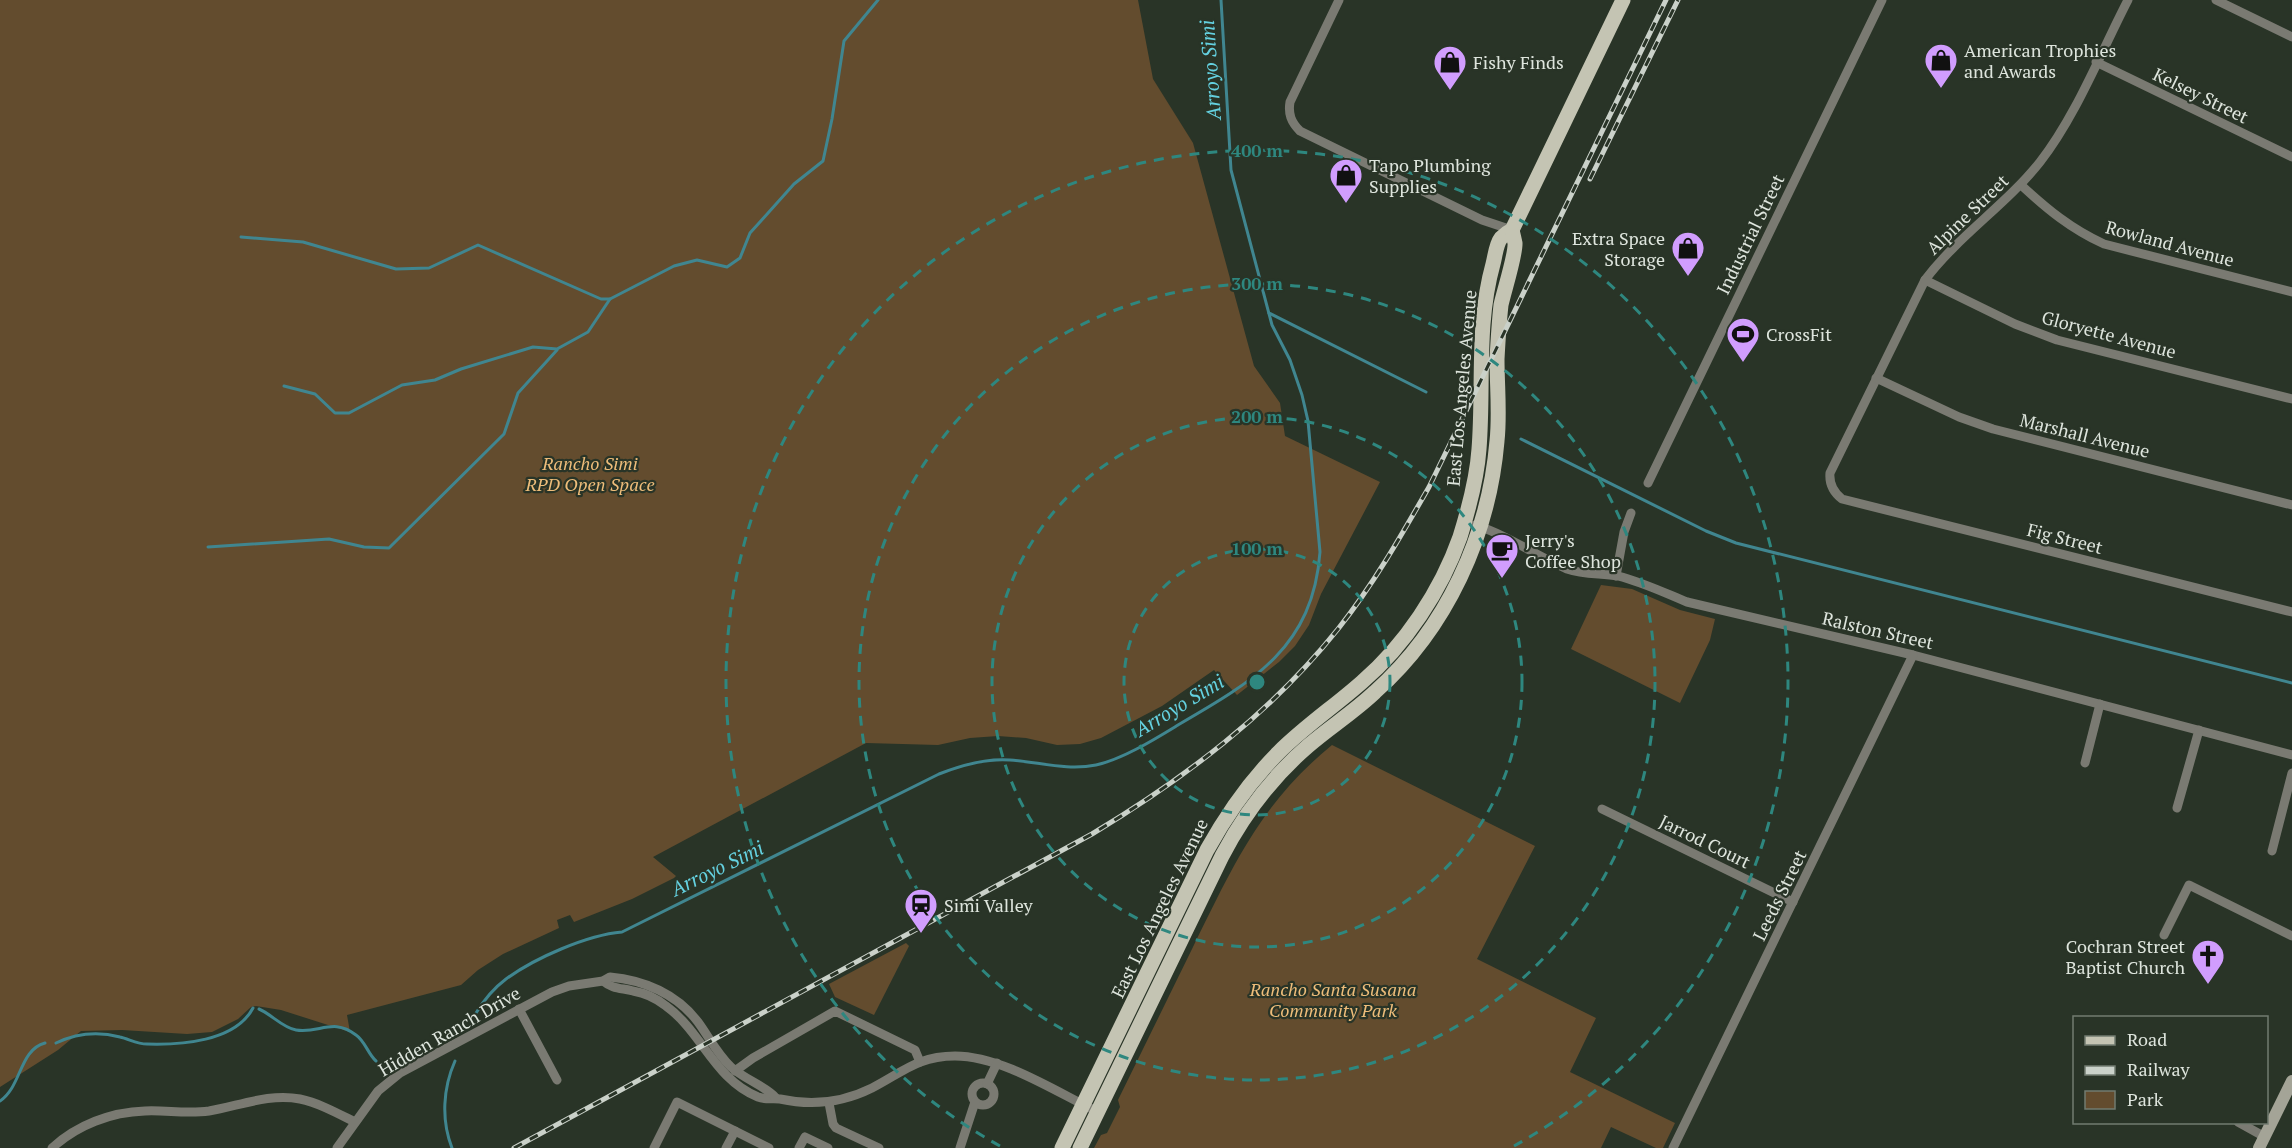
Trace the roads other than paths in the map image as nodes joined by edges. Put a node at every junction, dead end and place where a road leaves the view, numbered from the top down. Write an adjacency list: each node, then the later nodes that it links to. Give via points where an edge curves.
1 (1339, 0): 10 (street, via 1290,102 1291,119 1300,130 1482,220)
2 (1623, 0): 10 (main road, East Los Angeles Avenue)
3 (1882, 0): 15 (street, Industrial Street)
4 (2128, 0): 7 (street, Alpine Street)
5 (2216, 0): 6 (street)
6 (2292, 37)
7 (2096, 62): 8 (street, Kelsey Street); 9 (street, Alpine Street, via 2060,134)
8 (2292, 157)
9 (2021, 185): 11 (street, Alpine Street, via 1947,254); 12 (street, Rowland Avenue, via 2063,222 2104,244)
10 (1512, 230): 19 (main road, East Los Angeles Avenue, via 1500,239 1486,298 1480,342 1479,451); 20 (main road, East Los Angeles Avenue, via 1515,245 1499,329 1497,440)
11 (1925, 280): 13 (street, Alpine Street); 14 (street, Gloryette Avenue, via 2057,340)
12 (2292, 292)
13 (1876, 378): 16 (street, Alpine Street, via 1830,473); 17 (street, Marshall Avenue, via 1994,429)
14 (2292, 399)
15 (1648, 483)
16 (1833, 490): 22 (street, Fig Street, via 1842,499)
17 (2292, 505)
18 (1631, 513): 21 (street)
19 (1464, 522): 20 (street, Ralston Street); 46 (main road, East Los Angeles Avenue, via 1436,589 1404,638 1363,681 1280,751 1226,817)
20 (1481, 527): 21 (street, Ralston Street, via 1566,568); 47 (main road, East Los Angeles Avenue, via 1450,597 1409,656 1375,693 1290,763 1243,820)
21 (1616, 576): 23 (street, Ralston Street, via 1687,602)
22 (2292, 612)
23 (1913, 655): 24 (street, Ralston Street); 32 (street, Leeds Street)
24 (2100, 704): 25 (street, Ralston Street); 27 (street)
25 (2199, 730): 26 (street, Ralston Street); 29 (street)
26 (2292, 755)
27 (2085, 763)
28 (2292, 773): 31 (street)
29 (2177, 808)
30 (1602, 809): 32 (street, Jarrod Court)
31 (2272, 851)
32 (1793, 903): 63 (street, Leeds Street)
33 (2164, 935): 34 (street, via 2189,885)
34 (2292, 936)
35 (603, 981): 36 (street, Hidden Ranch Drive, via 569,986); 39 (street, Hidden Ranch Drive, via 610,977 630,979 679,1003); 43 (street, Hidden Ranch Drive, via 609,987 643,993 664,1004 680,1017 730,1080 759,1097)
36 (519, 1009): 40 (street); 48 (street, Hidden Ranch Drive, via 392,1078)
37 (920, 1062): 38 (street, Hidden Ranch Drive, via 956,1056); 39 (street, via 915,1050 835,1011); 44 (street, Hidden Ranch Drive, via 857,1095)
38 (997, 1063): 42 (street); 46 (street, Hidden Ranch Drive)
39 (735, 1071): 43 (street, Hidden Ranch Drive)
40 (557, 1080)
41 (2292, 1081): 51 (main road)
42 (987, 1084): 45 (street, via 973,1088); 45 (street, via 994,1092 991,1102)
43 (776, 1098): 44 (street, Hidden Ranch Drive)
44 (829, 1102): 59 (street, via 836,1128)
45 (975, 1102): 60 (street)
46 (1083, 1105): 47 (street, Hidden Ranch Drive); 61 (main road, East Los Angeles Avenue)
47 (1098, 1112): 62 (main road, East Los Angeles Avenue)
48 (355, 1122): 52 (street, via 299,1099 249,1101 195,1112 122,1113 78,1129); 53 (street, Hidden Ranch Drive)
49 (2240, 1124): 51 (street)
50 (735, 1131): 54 (street, via 677,1102); 55 (street); 56 (street)
51 (2262, 1142)
52 (52, 1148)
53 (337, 1148)
54 (654, 1148)
55 (726, 1148)
56 (769, 1148)
57 (799, 1148): 58 (street, via 805,1137)
58 (828, 1148)
59 (879, 1148)
60 (960, 1148)
61 (1062, 1148)
62 (1080, 1148)
63 (1673, 1148)

